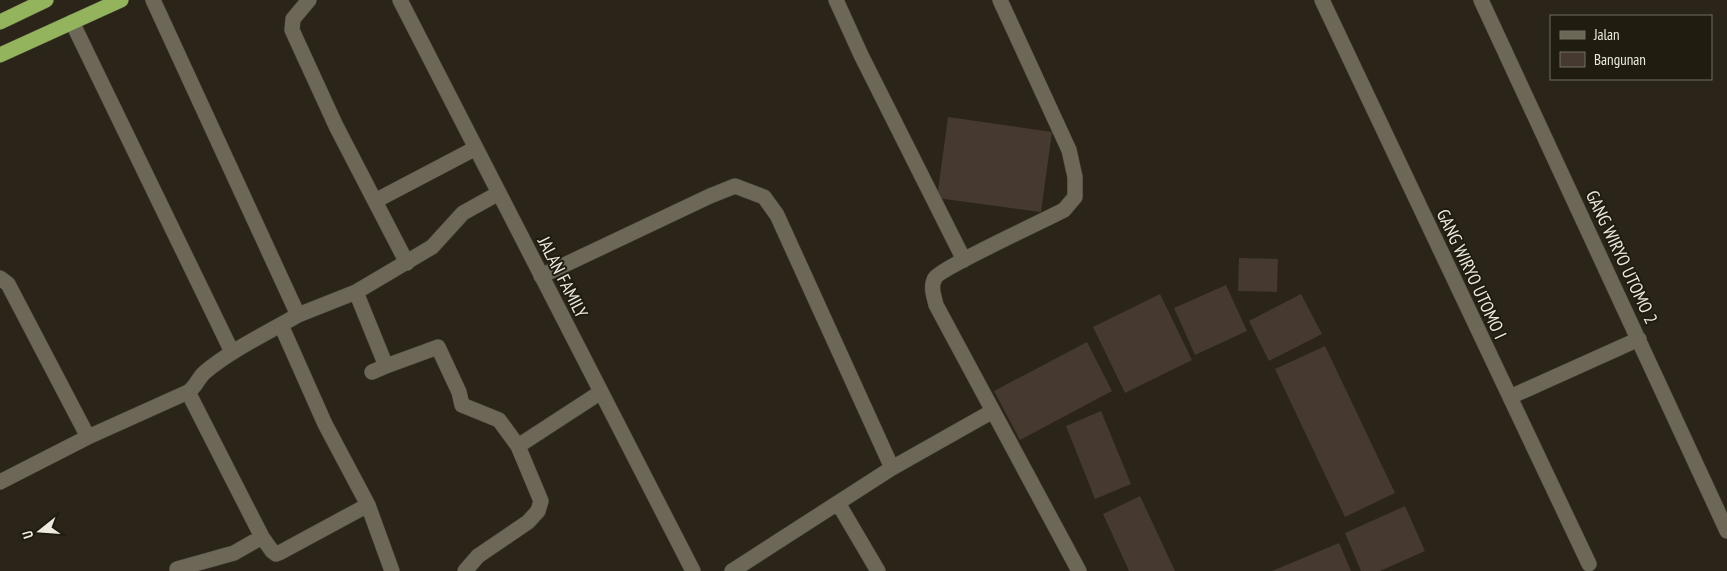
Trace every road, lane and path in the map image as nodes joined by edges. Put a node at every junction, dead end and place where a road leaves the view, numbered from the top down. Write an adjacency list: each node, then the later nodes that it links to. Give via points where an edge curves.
1 (46, 0): 10 (highway)
2 (121, 0): 11 (highway)
3 (153, 0): 21 (street)
4 (309, 0): 15 (street, via 293,20 292,30)
5 (400, 0): 13 (street, JALAN FAMILY)
6 (836, 0): 16 (street)
7 (1000, 0): 16 (street, via 1069,150 1075,176 1075,197 1064,210)
8 (1322, 0): 29 (street, GANG WIRYO UTOMO I)
9 (1481, 0): 23 (street, GANG WIRYO UTOMO 2)
10 (0, 22)
11 (72, 22): 12 (highway); 24 (street)
12 (0, 55)
13 (476, 148): 14 (street, JALAN FAMILY); 15 (street)
14 (500, 193): 17 (street, via 463,213 438,242); 18 (street, JALAN FAMILY)
15 (375, 201): 17 (street)
16 (964, 260): 30 (street, via 935,277 933,295)
17 (407, 264): 20 (street)
18 (541, 276): 28 (street, JALAN FAMILY); 33 (street, via 735,186 764,197 777,215)
19 (0, 278): 31 (street, via 8,284)
20 (356, 292): 21 (street); 25 (street)
21 (298, 315): 22 (street)
22 (281, 325): 24 (street); 36 (street, via 325,424)
23 (1639, 339): 29 (street); 37 (street, GANG WIRYO UTOMO 2)
24 (232, 352): 27 (street, via 205,372)
25 (386, 366): 26 (street); 32 (street, via 438,348 462,405 499,420)
26 (372, 372)
27 (188, 392): 31 (street); 39 (street)
28 (601, 392): 32 (street); 44 (street, JALAN FAMILY)
29 (1510, 397): 40 (street, GANG WIRYO UTOMO I)
30 (993, 411): 33 (street); 47 (street)
31 (88, 437): 34 (street)
32 (518, 446): 43 (street, via 541,501 538,511 528,522 478,556)
33 (892, 468): 35 (street)
34 (0, 482)
35 (838, 503): 45 (street); 46 (street)
36 (368, 505): 39 (street, via 276,554); 42 (street)
37 (1724, 513): 38 (street, GANG WIRYO UTOMO 2)
38 (1727, 531)
39 (262, 537): 41 (street, via 234,553)
40 (1589, 564)
41 (177, 569)
42 (392, 571)
43 (465, 571)
44 (693, 571)
45 (732, 571)
46 (878, 571)
47 (1079, 571)

